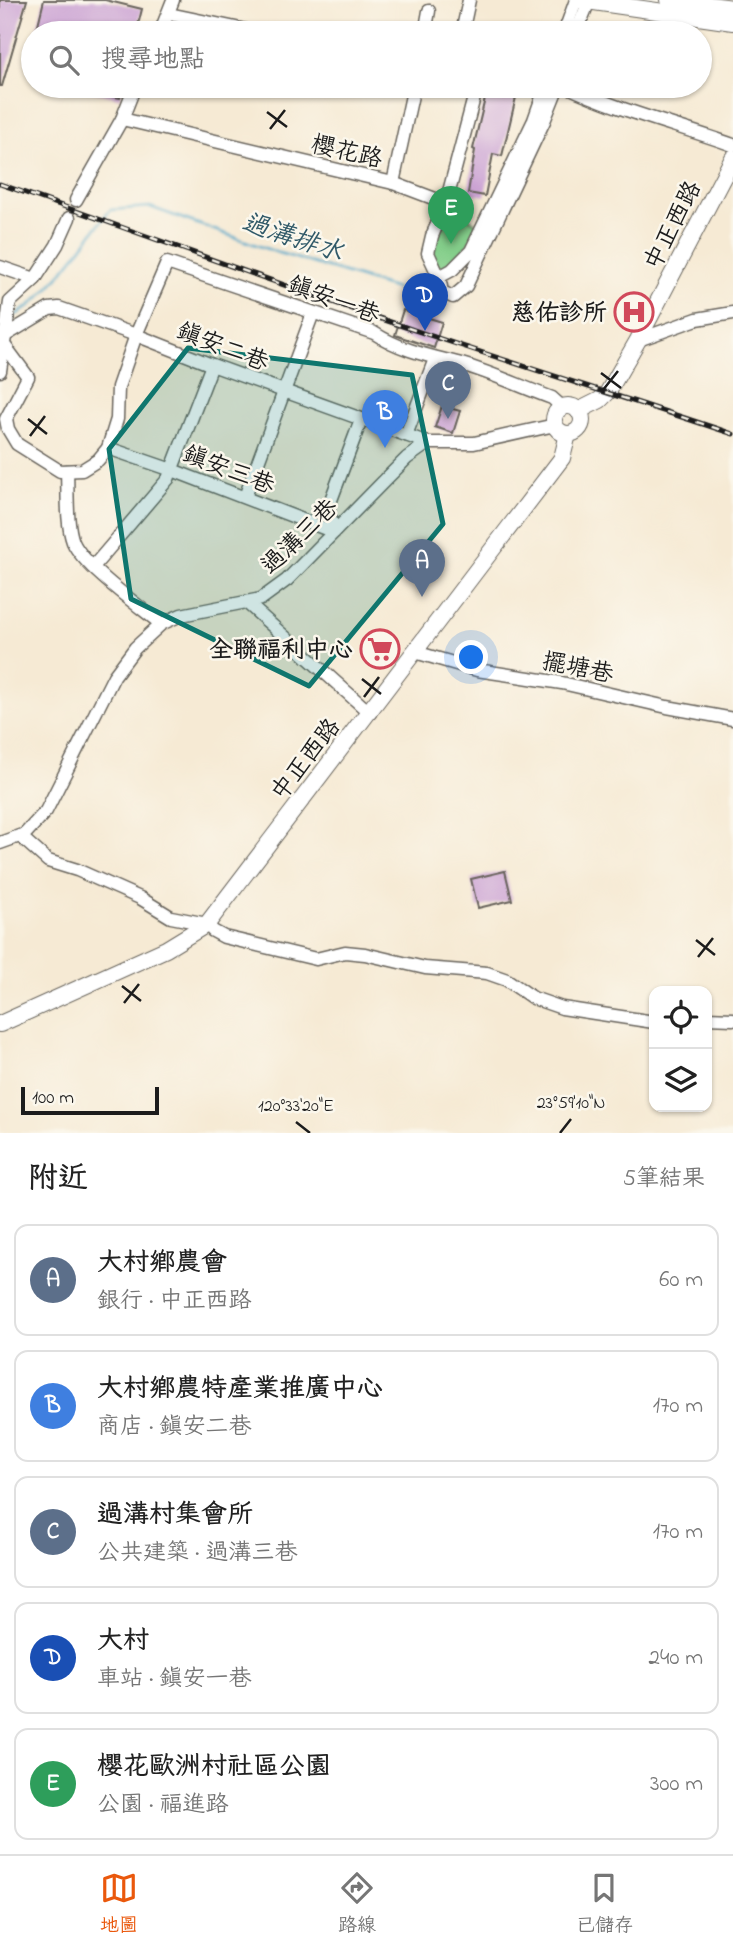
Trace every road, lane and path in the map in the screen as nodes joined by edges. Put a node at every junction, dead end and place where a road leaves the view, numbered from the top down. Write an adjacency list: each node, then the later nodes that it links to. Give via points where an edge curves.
1 (173, 0): 8 (street)
2 (469, 0): 12 (street)
3 (578, 0): 5 (main road); 13 (street)
4 (669, 0): 6 (main road)
5 (589, 1): 14 (street); 15 (main road)
6 (733, 8)
7 (429, 11): 11 (street)
8 (169, 14): 9 (street); 10 (street)
9 (166, 21)
10 (203, 21)
11 (427, 21)
12 (465, 21)
13 (569, 21)
14 (581, 21)
15 (733, 22)
16 (130, 98): 22 (street)
17 (411, 98): 25 (street, 櫻花路)
18 (474, 98): 27 (street)
19 (542, 98): 30 (street, via 471,251)
20 (553, 98): 30 (street, via 466,286 453,297 442,292)
21 (593, 98): 23 (street)
22 (122, 118): 25 (street, 櫻花路); 26 (street)
23 (733, 145)
24 (733, 158): 37 (main road, 中正西路)
25 (393, 183): 27 (street, 櫻花路)
26 (76, 200)
27 (446, 203): 30 (street, via 428,253)
28 (69, 218): 31 (street)
29 (0, 267): 31 (street)
30 (439, 277)
31 (35, 279): 32 (street)
32 (5, 303): 35 (street)
33 (313, 313): 36 (street, 鎮安一巷, via 167,263); 38 (street, 鎮安一巷); 41 (street)
34 (733, 313): 37 (street, via 697,319)
35 (4, 333): 36 (street, 鎮安二巷, via 59,308); 40 (street); 49 (street, via 28,377 6,419 8,429 17,444)
36 (136, 335): 39 (street, 鎮安二巷); 47 (street, via 118,387 117,419)
37 (638, 340): 42 (main road, 中正西路, via 608,392 600,400)
38 (435, 359): 42 (street, 鎮安一巷, via 461,364); 45 (street)
39 (212, 365): 41 (street, 鎮安二巷); 48 (street)
40 (0, 371)
41 (284, 392): 43 (street, 鎮安二巷); 50 (street)
42 (570, 409): 44 (main road, 中正西路, via 556,413); 44 (main road, 中正西路, via 581,419 580,427)
43 (361, 420): 45 (street, 鎮安二巷); 51 (street, via 328,508)
44 (561, 429): 46 (street, via 474,443); 55 (main road, 中正西路, via 562,458)
45 (406, 435): 46 (street, 鎮安二巷)
46 (428, 443): 51 (street, 過溝三巷, via 407,458)
47 (108, 448): 48 (street, 鎮安三巷); 49 (street, via 82,470)
48 (173, 470): 50 (street, 鎮安三巷); 52 (street)
49 (67, 471): 52 (street, via 74,542)
50 (245, 497): 51 (street, 鎮安三巷)
51 (334, 532): 53 (street, 過溝三巷, via 287,580 261,599)
52 (93, 567): 54 (street)
53 (247, 603): 54 (street, 過溝三巷, via 181,615); 56 (street)
54 (161, 624): 58 (street, 過溝三巷, via 114,676 46,811)
55 (415, 652): 56 (main road, 中正西路); 57 (street, 擺塘巷, via 477,670)
56 (370, 713): 60 (main road, 中正西路)
57 (733, 719)
58 (20, 836): 59 (street, 過溝三巷); 60 (street, via 48,861 140,898 171,916)
59 (0, 843)
60 (207, 924): 63 (street, via 224,937 316,960 365,954 425,968 487,973 562,1008); 64 (main road, 中正西路, via 166,949)
61 (712, 1018): 62 (street)
62 (733, 1019)
63 (649, 1021)
64 (0, 1024)

